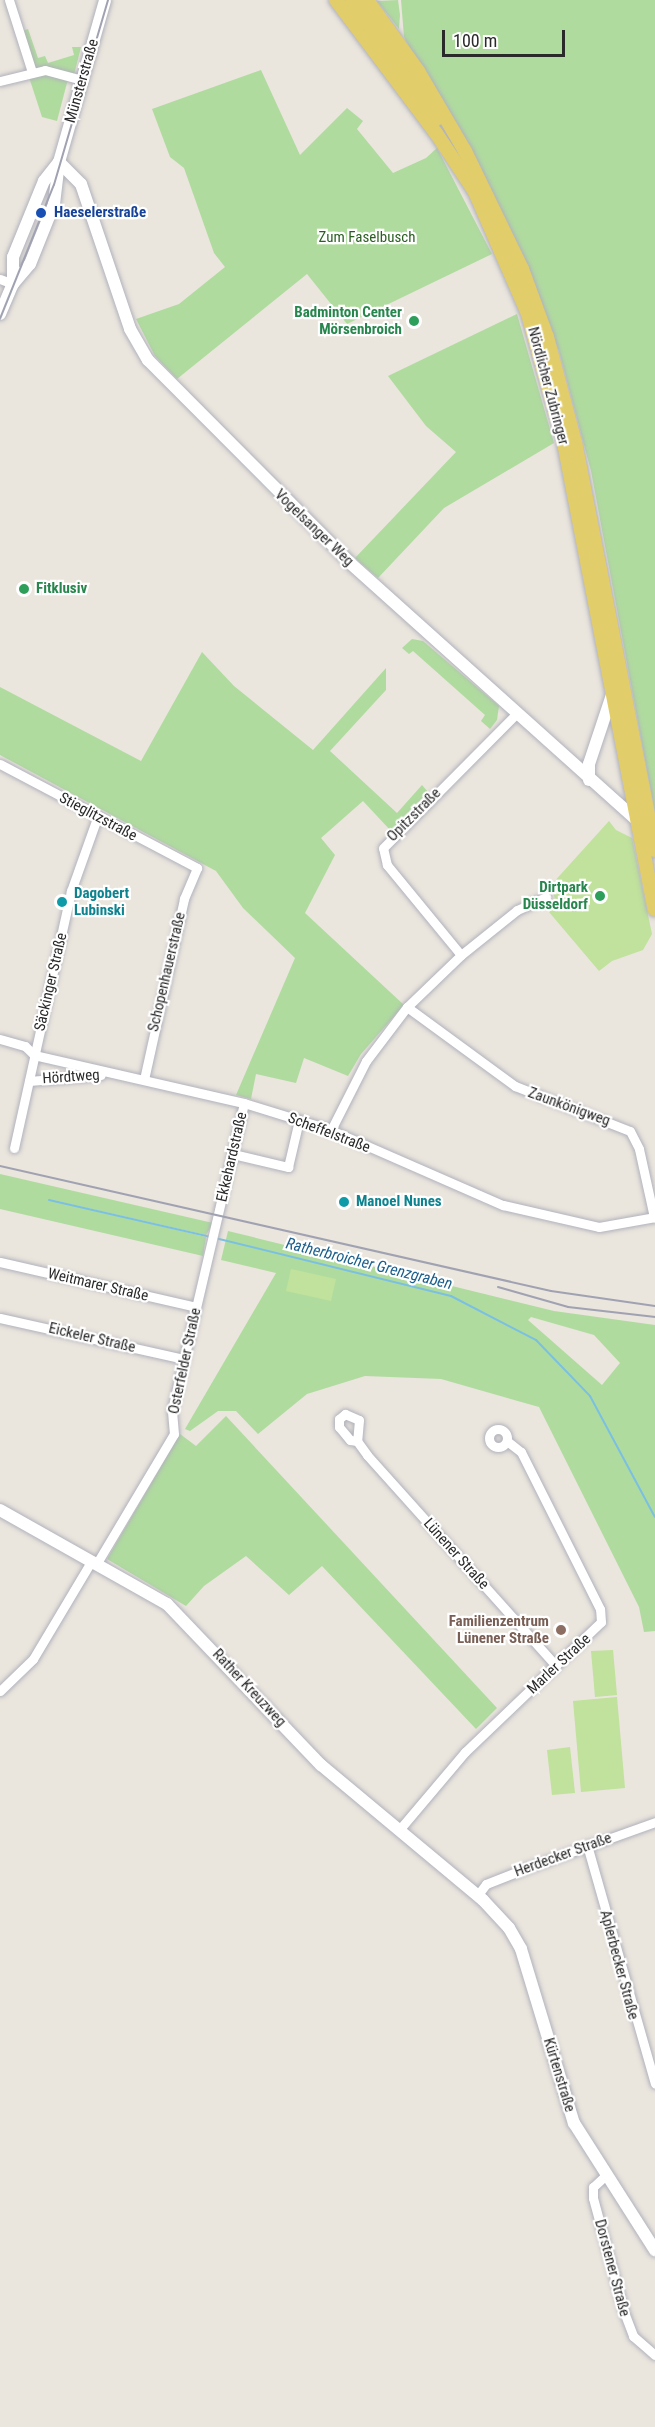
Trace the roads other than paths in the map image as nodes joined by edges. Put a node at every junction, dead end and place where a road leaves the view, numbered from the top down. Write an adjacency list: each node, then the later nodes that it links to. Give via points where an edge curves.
1 (9, 0): 6 (street)
2 (105, 0): 7 (street, Münsterstraße)
3 (336, 0): 10 (main road, Nördlicher Zubringer, via 436,133)
4 (352, 0): 10 (main road, via 434,116)
5 (367, 0): 22 (main road, Nördlicher Zubringer, via 418,71 465,151 517,259 547,337 575,442)
6 (32, 72): 7 (street, via 51,71); 8 (street)
7 (83, 80): 9 (street, Münsterstraße)
8 (0, 81)
9 (59, 162): 12 (street, Münsterstraße, via 54,204 30,264); 12 (street, Münsterstraße, via 44,181 13,257); 15 (street, Vogelsanger Weg, via 81,184 130,329 148,360 340,554)
10 (475, 192): 14 (main road, Nördlicher Zubringer, via 514,277 547,372)
11 (0, 279): 12 (street)
12 (13, 284): 13 (street, Münsterstraße)
13 (0, 314)
14 (613, 691): 16 (street); 21 (main road, Nördlicher Zubringer)
15 (516, 714): 18 (street, Vogelsanger Weg); 27 (street, Opitzstraße, via 383,848 387,865)
16 (591, 757): 18 (street); 19 (street)
17 (0, 764): 20 (street, Stieglitzstraße)
18 (571, 764): 19 (street, Vogelsanger Weg)
19 (589, 780): 21 (street, Vogelsanger Weg)
20 (97, 818): 24 (street, Stieglitzstraße); 30 (street, Säckinger Straße, via 76,872)
21 (637, 821): 22 (street, Vogelsanger Weg); 26 (main road, Nördlicher Zubringer)
22 (653, 831): 23 (main road, Nördlicher Zubringer)
23 (655, 850)
24 (197, 868): 32 (street, Schopenhauerstraße, via 184,898)
25 (546, 897): 27 (street, via 517,910)
26 (655, 909)
27 (461, 955): 28 (street)
28 (407, 1007): 36 (street, via 366,1061); 40 (street, Zaunkönigweg, via 519,1088 630,1131 639,1149)
29 (0, 1039): 30 (street, Scheffelstraße, via 25,1046)
30 (34, 1055): 31 (street, Scheffelstraße); 33 (street, Säckinger Straße)
31 (114, 1074): 32 (street, Scheffelstraße); 33 (street, Hördtweg, via 63,1075)
32 (144, 1079): 34 (street, Scheffelstraße)
33 (29, 1081): 37 (street, Säckinger Straße)
34 (244, 1103): 35 (street, Scheffelstraße); 38 (street, Ekkehardstraße)
35 (299, 1120): 36 (street, Scheffelstraße); 38 (street, via 288,1167)
36 (331, 1130): 40 (street, Scheffelstraße, via 503,1205 599,1227)
37 (14, 1148)
38 (233, 1154): 39 (street, Ekkehardstraße)
39 (219, 1210): 42 (street, Osterfelder Straße)
40 (655, 1217)
41 (0, 1262): 42 (street, Weitmarer Straße)
42 (196, 1306): 44 (street, Osterfelder Straße)
43 (0, 1318): 44 (street, Eickeler Straße)
44 (184, 1359): 48 (street, Osterfelder Straße, via 172,1410 174,1434)
45 (357, 1441): 49 (street, Lünener Straße)
46 (507, 1441): 49 (street, Marler Straße, via 521,1452 602,1616 598,1626)
47 (0, 1510): 48 (street, Rather Kreuzweg)
48 (94, 1561): 50 (street, Osterfelder Straße, via 33,1659); 52 (street, Rather Kreuzweg, via 182,1617 321,1765)
49 (556, 1665): 52 (street, Marler Straße, via 465,1752)
50 (0, 1691)
51 (655, 1822): 53 (street, Herdecker Straße)
52 (399, 1830): 54 (street, Rather Kreuzweg)
53 (586, 1845): 54 (street, Herdecker Straße, via 486,1884); 55 (street, Aplerbecker Straße)
54 (477, 1896): 56 (street, Kürtenstraße, via 509,1928 521,1949 566,2103)
55 (655, 2084)
56 (606, 2175): 57 (street, Kürtenstraße); 58 (street, Dorstener Straße, via 593,2187 593,2198 629,2329)
57 (653, 2244)
58 (655, 2355)

